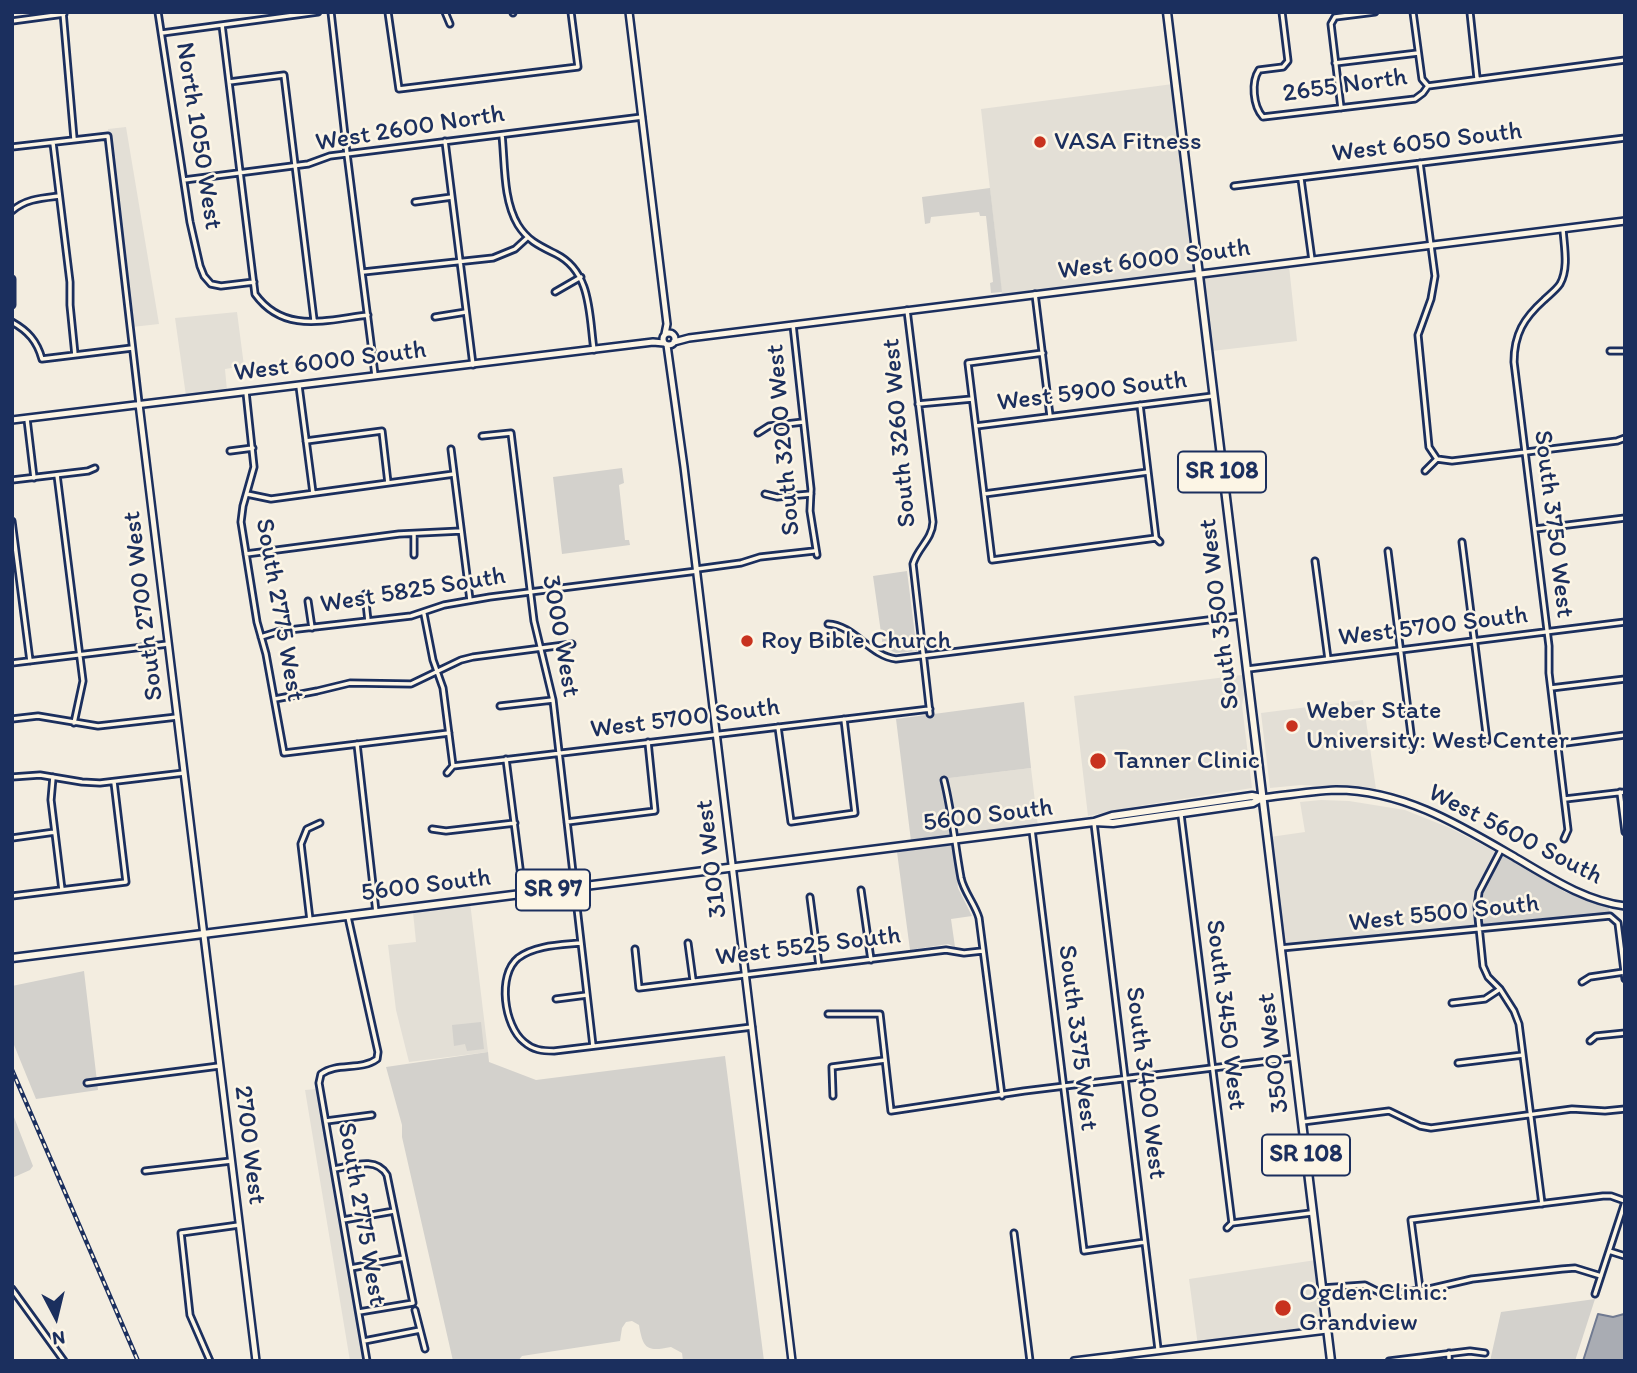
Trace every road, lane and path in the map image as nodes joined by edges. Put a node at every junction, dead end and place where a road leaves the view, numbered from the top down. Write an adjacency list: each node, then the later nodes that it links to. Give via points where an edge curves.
1 (158, 12): 17 (street, North 1050 West)
2 (318, 12): 16 (street)
3 (331, 12): 32 (street)
4 (388, 12): 6 (street, via 399,89 578,67)
5 (445, 12): 15 (street)
6 (571, 12)
7 (629, 12): 25 (street)
8 (1167, 12): 50 (main road, South 3500 West / SR 108)
9 (1282, 12): 24 (street, 2655 North, via 1288,61 1283,67 1259,70 1254,78 1257,110 1263,117)
10 (1375, 12): 20 (street, via 1335,17 1331,24)
11 (1413, 12): 18 (street)
12 (1470, 12): 21 (street)
13 (63, 13): 14 (street); 28 (street)
14 (12, 21)
15 (450, 24)
16 (222, 25): 17 (street); 22 (street)
17 (162, 33): 37 (street, North 1050 West)
18 (1418, 53): 20 (street); 23 (street, via 1422,79)
19 (1625, 60): 21 (street, 2655 North)
20 (1335, 63): 24 (street)
21 (1477, 78): 23 (street, 2655 North)
22 (229, 82): 34 (street, via 284,75); 35 (street)
23 (1428, 86): 24 (street, 2655 North, via 1415,99)
24 (1341, 108)
25 (642, 117): 26 (street, West 2600 North); 65 (street)
26 (502, 134): 29 (street, West 2600 North); 45 (street, via 509,200)
27 (1625, 138): 33 (street, West 6050 South)
28 (74, 140): 30 (street); 66 (street, South 2700 West, via 108,136)
29 (445, 141): 32 (street, West 2600 North); 40 (street)
30 (53, 143): 31 (street); 39 (street)
31 (12, 148)
32 (346, 153): 34 (street, West 2600 North); 49 (street)
33 (1420, 163): 36 (street, West 6050 South); 46 (street)
34 (295, 166): 35 (street, West 2600 North); 62 (street)
35 (240, 173): 37 (street, West 2600 North); 53 (street)
36 (1301, 178): 38 (street, West 6050 South); 47 (street)
37 (184, 180): 53 (street, North 1050 West, via 204,276 221,286)
38 (1234, 186)
39 (60, 196): 42 (street, via 33,200); 71 (street)
40 (452, 197): 41 (street); 48 (street)
41 (415, 202)
42 (12, 211)
43 (1625, 221): 44 (street, West 6000 South)
44 (1563, 229): 46 (street, West 6000 South); 93 (street, South 3750 West, via 1560,284 1529,314 1514,348)
45 (527, 238): 48 (street, via 506,254); 51 (street, via 571,263)
46 (1431, 245): 47 (street, West 6000 South); 94 (street, via 1434,288 1418,348 1429,447)
47 (1312, 260): 50 (street, West 6000 South)
48 (460, 261): 49 (street); 59 (street)
49 (363, 272): 60 (street)
50 (1199, 274): 56 (street, West 6000 South); 76 (main road, South 3500 West / SR 108)
51 (581, 277): 55 (street); 67 (street)
52 (12, 279): 54 (street)
53 (254, 282): 62 (street, via 255,294 276,316)
54 (13, 289): 57 (street)
55 (555, 292)
56 (1035, 294): 58 (street, West 6000 South); 70 (street)
57 (12, 305)
58 (907, 310): 64 (street, West 6000 South); 79 (street, South 3260 West)
59 (466, 312): 61 (street); 72 (street)
60 (368, 314): 62 (street); 73 (street)
61 (435, 317)
62 (314, 321)
63 (12, 323): 71 (street, via 33,338 42,359)
64 (793, 325): 65 (street, West 6000 South); 84 (street, South 3200 West)
65 (669, 340): 67 (street, West 6000 South); 119 (street, 3100 West)
66 (132, 348): 71 (street); 78 (street, South 2700 West)
67 (594, 350): 72 (street, West 6000 South)
68 (1610, 351): 69 (street)
69 (1625, 351)
70 (1043, 354): 77 (street, via 968,363); 81 (street)
71 (75, 355)
72 (472, 365): 73 (street, West 6000 South)
73 (375, 377): 74 (street, West 6000 South)
74 (299, 386): 75 (street, West 6000 South); 89 (street)
75 (246, 392): 78 (street, West 6000 South); 90 (street, South 2775 West)
76 (1213, 396): 80 (street, West 5900 South); 125 (main road, South 3500 West / SR 108)
77 (972, 399): 79 (street, West 5900 South); 85 (street)
78 (139, 404): 82 (street, West 6000 South); 133 (street, South 2700 West)
79 (919, 404): 138 (street, South 3260 West, via 933,522 931,535 913,564)
80 (1140, 405): 81 (street, West 5900 South); 97 (street)
81 (1051, 416): 85 (street, West 5900 South)
82 (27, 419): 83 (street, West 6000 South); 100 (street)
83 (12, 420)
84 (803, 422): 86 (street, via 769,426); 106 (street, South 3200 West)
85 (975, 426): 107 (street)
86 (758, 433)
87 (482, 436): 120 (street, 3000 West, via 511,433)
88 (1625, 438): 93 (street)
89 (306, 441): 102 (street, via 382,431); 103 (street)
90 (253, 448): 92 (street); 104 (street, South 2775 West)
91 (451, 449): 98 (street)
92 (230, 451)
93 (1525, 452): 94 (street); 110 (street, South 3750 West)
94 (1437, 459): 96 (street)
95 (95, 468): 99 (street)
96 (1425, 471)
97 (1148, 472): 107 (street); 107 (street, via 1158,540 992,560)
98 (454, 474): 102 (street); 111 (street)
99 (57, 475): 100 (street); 137 (street)
100 (34, 478): 101 (street)
101 (12, 480)
102 (388, 483): 103 (street)
103 (313, 493): 104 (street, via 271,499)
104 (247, 494): 116 (street, South 2775 West, via 241,515)
105 (765, 494): 106 (street)
106 (811, 494): 115 (street, South 3200 West)
107 (984, 494)
108 (1625, 518): 110 (street)
109 (12, 521): 140 (street)
110 (1535, 528): 130 (street, South 3750 West)
111 (461, 531): 112 (street); 123 (street)
112 (414, 534): 116 (street); 117 (street)
113 (1462, 542): 132 (street)
114 (1388, 551): 136 (street)
115 (816, 553): 119 (street, West 5825 South, via 760,557)
116 (246, 554): 131 (street, South 2775 West)
117 (414, 555)
118 (1315, 561): 139 (street)
119 (697, 570): 120 (street, West 5825 South); 157 (street, 3100 West)
120 (530, 592): 123 (street, West 5825 South); 135 (street, 3000 West)
121 (365, 594): 126 (street)
122 (309, 601): 129 (street)
123 (470, 601): 124 (street, West 5825 South)
124 (424, 613): 126 (street, West 5825 South); 143 (street)
125 (1240, 616): 138 (street); 142 (main road, South 3500 West / SR 108)
126 (368, 621): 129 (street, West 5825 South)
127 (1625, 622): 130 (street, West 5700 South)
128 (828, 625): 138 (street, via 838,625 890,659)
129 (312, 628): 131 (street, West 5825 South)
130 (1548, 632): 132 (street, West 5700 South); 145 (street, South 3750 West)
131 (261, 637): 146 (street, South 2775 West)
132 (1474, 641): 136 (street, West 5700 South); 159 (street)
133 (168, 643): 137 (street); 151 (street, South 2700 West)
134 (572, 644): 135 (street)
135 (539, 648): 143 (street, via 473,657); 147 (street, 3000 West)
136 (1400, 650): 139 (street, West 5700 South); 163 (street)
137 (79, 655): 140 (street); 154 (street, via 83,681)
138 (923, 656): 149 (street, South 3260 West)
139 (1328, 659): 142 (street, West 5700 South)
140 (30, 661): 141 (street)
141 (12, 663)
142 (1247, 669): 174 (main road, South 3500 West / SR 108)
143 (438, 672): 146 (street, via 411,684 350,682); 156 (street)
144 (1625, 678): 145 (street)
145 (1551, 688): 162 (street, South 3750 West)
146 (275, 699): 161 (street, South 2775 West, via 284,753)
147 (553, 700): 148 (street); 164 (street, 3000 West)
148 (500, 706)
149 (930, 709): 150 (street, South 3260 West); 153 (street, West 5700 South)
150 (930, 715)
151 (177, 717): 154 (street, via 98,726); 167 (street, South 2700 West)
152 (12, 719): 154 (street, via 38,716)
153 (844, 719): 155 (street, West 5700 South); 155 (street, via 855,813 791,822)
154 (74, 723)
155 (778, 727): 157 (street, West 5700 South)
156 (449, 733): 161 (street); 166 (street)
157 (717, 734): 160 (street, West 5700 South); 189 (street, 3100 West)
158 (1625, 735): 162 (street)
159 (1487, 741)
160 (648, 742): 164 (street, West 5700 South); 177 (street, via 655,811)
161 (357, 744): 197 (street)
162 (1558, 744): 175 (street, South 3750 West)
163 (1413, 750)
164 (559, 753): 165 (street, West 5700 South); 177 (street, 3000 West)
165 (506, 759): 166 (street, West 5700 South); 180 (street)
166 (453, 765): 168 (street)
167 (184, 773): 172 (street); 201 (street, South 2700 West)
168 (447, 773)
169 (53, 776): 170 (street); 172 (street); 183 (street)
170 (12, 777)
171 (944, 780): 186 (street)
172 (114, 782): 191 (street, via 126,882)
173 (1622, 792): 175 (street); 184 (street)
174 (1262, 798): 176 (main road, 5600 South / SR 97); 178 (main road, 5600 South / SR 97); 188 (street, West 5600 South / SR 97, via 1336,790 1377,795 1433,813); 204 (main road, South 3500 West / SR 108)
175 (1565, 799): 187 (street, South 3750 West, via 1568,830)
176 (1180, 813): 178 (main road, 5600 South / SR 97); 229 (street, South 3450 West)
177 (567, 822): 190 (street, 3000 West)
178 (1094, 822): 182 (main road, 5600 South / SR 97); 230 (street, South 3400 West)
179 (320, 823): 199 (street, via 307,829 302,844)
180 (515, 823): 181 (street); 193 (street)
181 (432, 829)
182 (1032, 830): 186 (main road, 5600 South / SR 97); 232 (street, South 3375 West)
183 (55, 832): 185 (street); 191 (street)
184 (1625, 832)
185 (12, 838)
186 (956, 839): 189 (main road, 5600 South / SR 97); 206 (street, via 961,881 979,918)
187 (1564, 839)
188 (1502, 850): 196 (street, West 5600 South / SR 97, via 1570,889); 200 (street, via 1479,892)
189 (733, 867): 190 (main road, 5600 South / SR 97); 211 (street, 3100 West)
190 (575, 887): 193 (main road, 5600 South / SR 97); 202 (street, 3000 West)
191 (62, 890): 194 (street)
192 (861, 890): 208 (street)
193 (524, 894): 197 (main road, 5600 South / SR 97)
194 (12, 896)
195 (810, 897): 209 (street)
196 (1625, 906)
197 (376, 912): 198 (main road, 5600 South / SR 97)
198 (348, 915): 199 (main road, 5600 South / SR 97); 238 (street, South 2775 West, via 378,1052 369,1064 327,1069 321,1074)
199 (310, 920): 201 (main road, 5600 South / SR 97)
200 (1480, 930): 204 (street, West 5500 South); 210 (street, West 5500 South, via 1610,916 1618,923); 215 (street, via 1483,966)
201 (203, 933): 207 (main road, 5600 South / SR 97); 228 (street, 2700 West)
202 (581, 943): 216 (street, 3000 West); 223 (street, via 535,949 517,959 508,971 509,1020 533,1049)
203 (688, 943): 213 (street)
204 (1281, 948): 225 (main road, 3500 West / SR 108)
205 (635, 949): 213 (street, West 5525 South, via 639,988)
206 (982, 951): 208 (street, West 5525 South, via 946,950); 234 (street)
207 (12, 958)
208 (871, 960): 209 (street, West 5525 South)
209 (819, 966): 211 (street, West 5525 South)
210 (1624, 972): 212 (street); 214 (street)
211 (746, 974): 213 (street, West 5525 South); 220 (street, 3100 West)
212 (1625, 979)
213 (693, 980)
214 (1583, 982)
215 (1500, 989): 218 (street, via 1485,999); 224 (street, via 1519,1024)
216 (587, 995): 217 (street); 223 (street, 3000 West)
217 (556, 999)
218 (1452, 1003)
219 (828, 1014): 226 (street, via 880,1014)
220 (752, 1027): 223 (street); 275 (street, 3100 West)
221 (1625, 1032): 222 (street)
222 (1590, 1041)
223 (593, 1046)
224 (1523, 1055): 227 (street); 237 (street)
225 (1294, 1058): 229 (street); 239 (main road, 3500 West / SR 108)
226 (885, 1060): 233 (street, via 832,1067); 234 (street, via 891,1111)
227 (1458, 1063)
228 (219, 1066): 231 (street); 240 (street, 2700 West)
229 (1212, 1068): 230 (street); 248 (street, South 3450 West)
230 (1125, 1079): 232 (street); 252 (street, South 3400 West)
231 (87, 1083)
232 (1063, 1086): 234 (street); 252 (street, South 3375 West, via 1084,1251)
233 (833, 1096)
234 (1002, 1096)
235 (1625, 1109): 237 (street)
236 (372, 1115): 238 (street)
237 (1531, 1115): 239 (street, via 1431,1128 1388,1111); 244 (street)
238 (326, 1121): 241 (street, South 2775 West)
239 (1302, 1122): 246 (main road, 3500 West / SR 108)
240 (231, 1161): 242 (street); 249 (street, 2700 West)
241 (334, 1169): 245 (street, via 370,1163 383,1168); 247 (street, South 2775 West)
242 (145, 1171)
243 (1625, 1201): 244 (street, via 1603,1196); 253 (street)
244 (1542, 1203): 260 (street, via 1411,1220)
245 (394, 1211): 247 (street); 255 (street)
246 (1313, 1212): 248 (street); 258 (main road, 3500 West / SR 108)
247 (343, 1220): 256 (street, South 2775 West)
248 (1232, 1223): 250 (street)
249 (239, 1225): 272 (street, via 181,1233 191,1315); 273 (street, 2700 West)
250 (1227, 1228)
251 (1014, 1233): 276 (street)
252 (1145, 1242): 268 (street, South 3400 West)
253 (1609, 1251): 254 (street); 257 (street)
254 (1625, 1256)
255 (404, 1258): 256 (street); 263 (street, via 414,1303)
256 (351, 1268): 263 (street, South 2775 West)
257 (1601, 1276): 260 (street, via 1575,1268); 261 (street)
258 (1322, 1288): 260 (street, via 1364,1285 1389,1294); 265 (main road, 3500 West / SR 108)
259 (12, 1289): 271 (street)
260 (1420, 1289)
261 (1595, 1294)
262 (415, 1310): 264 (street)
263 (359, 1312): 266 (street, South 2775 West)
264 (420, 1330): 266 (street); 267 (street)
265 (1327, 1330): 268 (street); 278 (main road, 3500 West / SR 108)
266 (364, 1341): 274 (street, South 2775 West)
267 (425, 1349)
268 (1158, 1349): 277 (street)
269 (1449, 1353): 270 (street); 279 (street); 280 (street)
270 (1486, 1353)
271 (64, 1361)
272 (210, 1361)
273 (256, 1361)
274 (368, 1361)
275 (792, 1361)
276 (1030, 1361)
277 (1074, 1361)
278 (1331, 1361)
279 (1389, 1361)
280 (1449, 1361)

